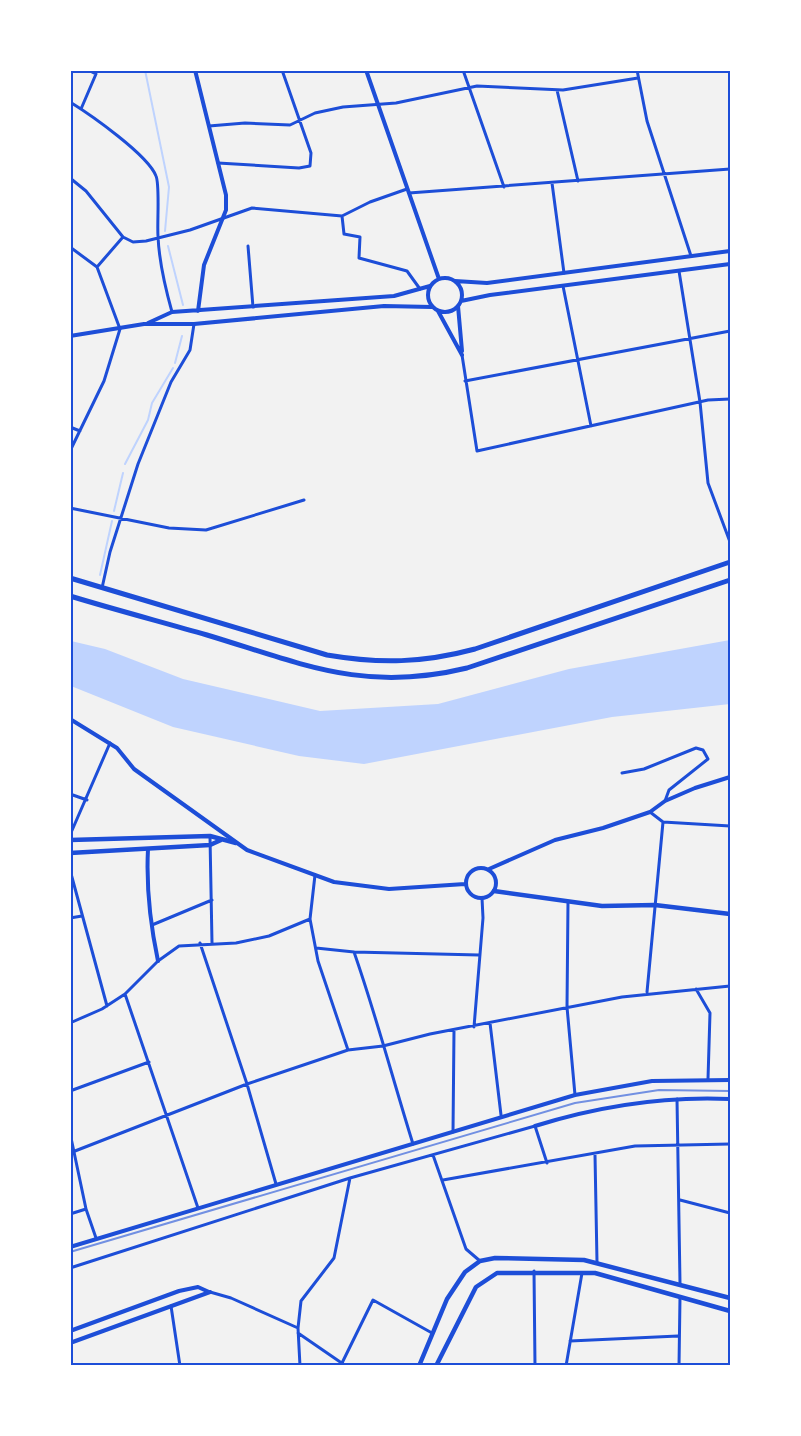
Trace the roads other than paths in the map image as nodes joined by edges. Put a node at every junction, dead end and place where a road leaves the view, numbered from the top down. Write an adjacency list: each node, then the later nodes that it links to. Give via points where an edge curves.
1 (88, 70): 12 (street, via 96,74)
2 (195, 70): 14 (street)
3 (282, 70): 13 (street)
4 (366, 70): 11 (street)
5 (462, 70): 8 (street)
6 (637, 70): 7 (street)
7 (638, 78): 9 (street); 17 (street)
8 (469, 87): 9 (street); 11 (street); 21 (street)
9 (557, 90): 19 (street)
10 (70, 102): 12 (street)
11 (378, 104): 13 (street, via 343,106); 22 (street)
12 (81, 109): 25 (street, via 151,166 158,179)
13 (300, 120): 14 (street, via 290,125); 15 (street, via 311,153 310,166)
14 (209, 126): 15 (street)
15 (218, 163): 24 (street, via 226,195)
16 (730, 169): 17 (street)
17 (665, 175): 19 (street); 30 (street)
18 (70, 178): 26 (street, via 86,191)
19 (578, 181): 20 (street)
20 (552, 183): 21 (street); 34 (street)
21 (504, 187): 22 (street)
22 (408, 191): 23 (street, via 370,202); 35 (street)
23 (342, 216): 24 (street, via 252,208); 39 (street, via 344,234 360,237 359,258 407,271)
24 (223, 217): 25 (street, via 190,230); 45 (street, via 204,265)
25 (158, 236): 26 (street, via 133,242); 46 (street, via 162,279)
26 (123, 237): 32 (street)
27 (248, 246): 42 (street)
28 (70, 247): 32 (street)
29 (730, 251): 30 (street)
30 (691, 256): 34 (street)
31 (730, 264): 33 (street)
32 (97, 267): 49 (street)
33 (680, 271): 38 (street); 52 (street)
34 (564, 273): 36 (street, via 487,284)
35 (439, 279): 36 (street); 37 (street)
36 (455, 281): 40 (street, via 461,290)
37 (430, 286): 39 (street); 43 (street, via 428,297)
38 (563, 286): 40 (street); 54 (street)
39 (420, 289): 42 (street, via 394,296)
40 (461, 301): 41 (street)
41 (458, 306): 44 (street, via 448,312); 53 (street)
42 (252, 307): 45 (street)
43 (432, 307): 44 (street); 48 (street, via 384,306)
44 (437, 310): 53 (street)
45 (198, 311): 46 (street)
46 (172, 312): 47 (street)
47 (144, 324): 48 (street); 49 (street)
48 (194, 324): 64 (street, via 190,350 150,430)
49 (120, 329): 51 (street); 60 (street, via 105,381)
50 (730, 331): 52 (street)
51 (70, 336)
52 (690, 337): 54 (street); 57 (street)
53 (462, 355): 55 (street)
54 (578, 358): 55 (street); 58 (street)
55 (465, 381): 58 (street, via 477,451)
56 (730, 399): 57 (street)
57 (700, 402): 58 (street); 65 (street, via 708,483)
58 (591, 426)
59 (70, 427): 60 (street)
60 (80, 431): 61 (street)
61 (70, 451)
62 (304, 500): 64 (street, via 206,530 169,528)
63 (70, 508): 64 (street)
64 (121, 517): 69 (street)
65 (730, 542)
66 (730, 562): 69 (highway, via 475,649 437,660 408,662 359,661 327,655)
67 (70, 578): 69 (highway)
68 (730, 580): 70 (highway, via 467,668 407,678 323,671)
69 (102, 588)
70 (70, 596)
71 (70, 719): 72 (street)
72 (110, 743): 76 (street); 85 (street, via 134,769)
73 (622, 773): 77 (street, via 644,769 696,748 703,750 708,759 669,790)
74 (730, 777): 77 (street)
75 (70, 794): 76 (street)
76 (87, 800): 81 (street)
77 (665, 801): 78 (street)
78 (650, 812): 79 (street); 89 (street, via 555,840)
79 (663, 822): 80 (street); 97 (street)
80 (730, 826)
81 (70, 834)
82 (210, 836): 83 (main road); 84 (main road); 86 (street)
83 (70, 840)
84 (221, 840): 85 (main road); 86 (main road)
85 (236, 843): 91 (street)
86 (210, 844): 87 (main road); 95 (street)
87 (148, 849): 88 (main road); 102 (street)
88 (70, 853)
89 (489, 869): 92 (street, via 471,871); 93 (street, via 495,877)
90 (70, 870): 99 (street)
91 (315, 875): 92 (street, via 334,882 389,889); 101 (street)
92 (465, 884): 94 (street, via 469,893)
93 (494, 891): 94 (street); 96 (main road)
94 (482, 898): 107 (street)
95 (213, 900): 102 (street); 104 (street)
96 (568, 901): 97 (main road, via 602,906); 114 (street)
97 (655, 905): 98 (main road); 111 (street)
98 (730, 914)
99 (82, 915): 100 (street); 113 (street)
100 (70, 918)
101 (310, 920): 104 (street, via 269,936); 105 (street)
102 (150, 926): 108 (street)
103 (200, 943): 104 (street); 108 (street, via 179,946); 124 (street)
104 (212, 943)
105 (316, 948): 106 (street); 120 (street)
106 (354, 952): 107 (street); 119 (street)
107 (479, 955): 117 (street)
108 (158, 961): 112 (street)
109 (730, 986): 110 (street)
110 (695, 988): 111 (street); 122 (street, via 710,1013)
111 (647, 992): 114 (street)
112 (125, 994): 113 (street); 121 (street)
113 (107, 1006): 115 (street)
114 (567, 1007): 116 (street); 126 (street)
115 (70, 1023)
116 (490, 1023): 117 (street); 130 (street)
117 (474, 1027): 118 (street)
118 (454, 1030): 119 (street); 132 (street)
119 (383, 1046): 120 (street); 134 (street)
120 (348, 1050): 124 (street)
121 (149, 1062): 125 (street); 129 (street)
122 (708, 1079): 123 (street); 126 (street, via 633,1082)
123 (730, 1080)
124 (247, 1084): 129 (street); 143 (street)
125 (70, 1091)
126 (575, 1095): 130 (street)
127 (677, 1098): 128 (street); 131 (street, via 604,1107); 135 (street)
128 (730, 1099)
129 (167, 1115): 137 (street); 145 (street)
130 (501, 1115): 132 (street)
131 (535, 1126): 138 (street); 140 (street)
132 (453, 1132): 134 (street)
133 (70, 1133): 137 (street)
134 (413, 1144): 143 (street)
135 (676, 1144): 136 (street); 139 (street, via 635,1146); 144 (street)
136 (730, 1144)
137 (75, 1150): 146 (street)
138 (433, 1155): 141 (street); 142 (street)
139 (595, 1155): 140 (street); 152 (street)
140 (548, 1163): 142 (street)
141 (350, 1178): 153 (street); 163 (street, via 334,1258 301,1301)
142 (443, 1180): 151 (street, via 466,1249)
143 (276, 1184): 145 (street)
144 (680, 1200): 147 (street); 156 (street)
145 (198, 1208): 149 (street)
146 (86, 1209): 148 (street); 149 (street)
147 (730, 1213)
148 (70, 1214)
149 (96, 1238): 150 (street)
150 (70, 1247)
151 (480, 1261): 152 (main road, via 495,1258); 164 (main road, via 465,1272)
152 (597, 1262): 156 (main road)
153 (70, 1268)
154 (534, 1271): 155 (main road); 172 (main road, via 496,1272 476,1287); 173 (street)
155 (582, 1272): 158 (main road); 166 (street)
156 (680, 1283): 159 (main road)
157 (210, 1292): 160 (street); 162 (street, via 198,1287 179,1291); 163 (street, via 231,1298)
158 (680, 1297): 161 (main road); 165 (street)
159 (730, 1298)
160 (171, 1306): 167 (street); 169 (street)
161 (730, 1311)
162 (70, 1331)
163 (298, 1331): 168 (street); 170 (street)
164 (432, 1333): 168 (street, via 373,1300); 171 (main road)
165 (678, 1336): 166 (street); 175 (street)
166 (570, 1341): 174 (street)
167 (70, 1343)
168 (344, 1364)
169 (180, 1365)
170 (300, 1365)
171 (419, 1365)
172 (436, 1365)
173 (535, 1365)
174 (566, 1365)
175 (679, 1365)

